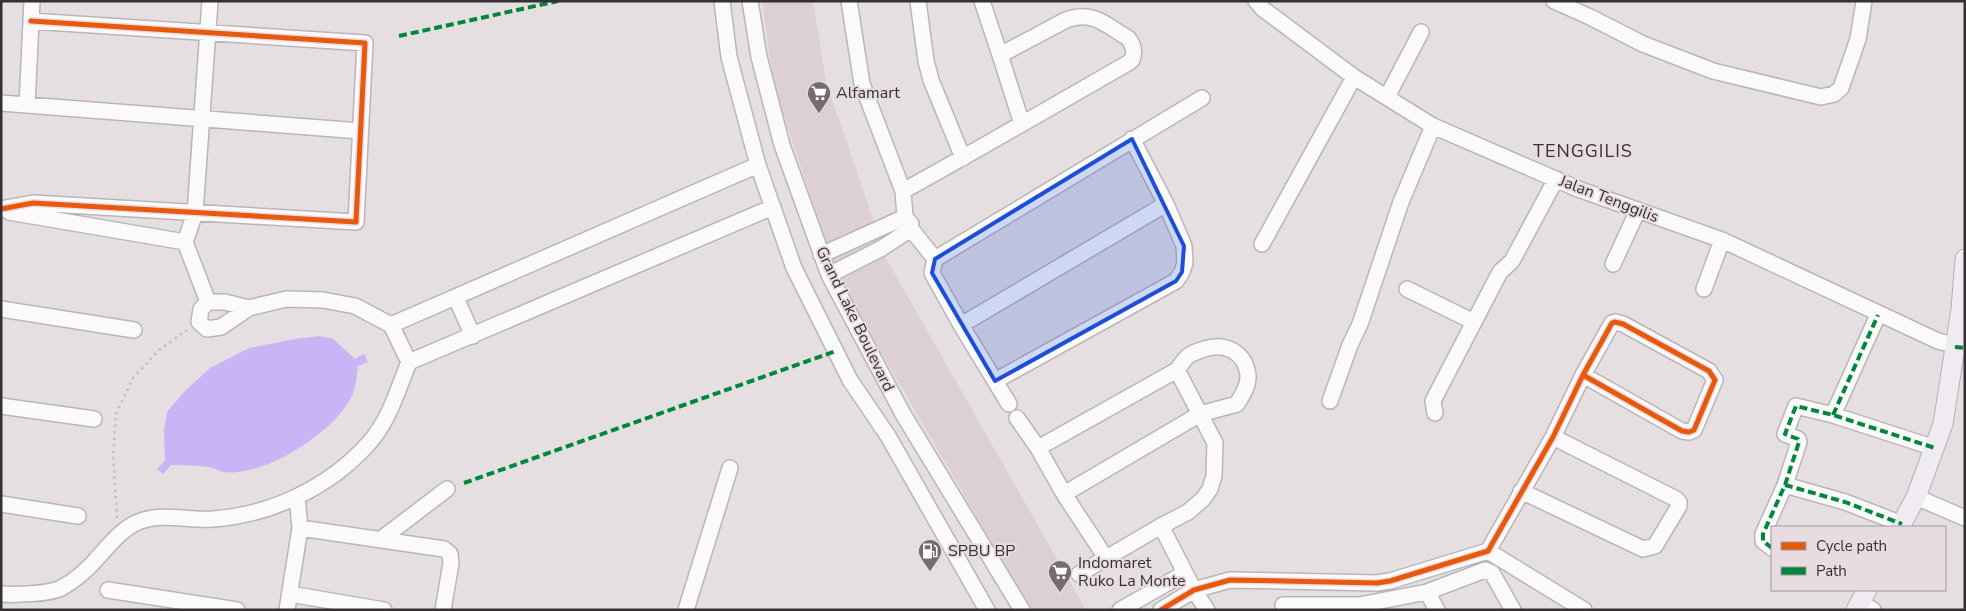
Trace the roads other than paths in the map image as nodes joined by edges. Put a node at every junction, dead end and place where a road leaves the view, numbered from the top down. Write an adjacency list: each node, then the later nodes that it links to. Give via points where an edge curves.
1 (32, 1): 11 (street)
2 (210, 1): 13 (street)
3 (722, 1): 26 (street, Grand Lake Boulevard, via 730,57)
4 (750, 1): 38 (street, Grand Lake Boulevard, via 759,57 782,145)
5 (849, 1): 28 (street, via 862,84)
6 (918, 1): 25 (street, via 931,80)
7 (982, 1): 14 (street)
8 (1256, 1): 15 (street, Jalan Tenggilis)
9 (1554, 1): 10 (street, via 1643,44 1712,72 1821,97 1834,94 1841,88 1858,39)
10 (1864, 1)
11 (31, 21): 13 (street); 19 (street)
12 (1421, 32): 17 (street)
13 (208, 33): 20 (street); 23 (street, via 365,43)
14 (1000, 55): 21 (street); 21 (street, via 1076,16 1094,17 1128,38 1132,44 1132,60)
15 (1354, 77): 17 (street, Jalan Tenggilis); 37 (street)
16 (1202, 98): 24 (street)
17 (1387, 98): 22 (street, Jalan Tenggilis)
18 (1, 103): 19 (street)
19 (27, 105): 20 (street)
20 (202, 119): 23 (street); 33 (street)
21 (1022, 124): 25 (street)
22 (1433, 126): 27 (street, Jalan Tenggilis); 60 (street, via 1400,202 1360,324)
23 (360, 131): 33 (street, via 356,222)
24 (1132, 139): 29 (street); 40 (street)
25 (963, 158): 28 (street)
26 (758, 166): 30 (street, Grand Lake Boulevard); 45 (street)
27 (1556, 179): 32 (street, Jalan Tenggilis); 50 (street)
28 (903, 191): 34 (street)
29 (1166, 204): 52 (street); 59 (street, via 1186,255 1176,281)
30 (773, 207): 54 (street); 102 (street, Grand Lake Boulevard, via 794,268 850,380 888,436)
31 (1, 210): 33 (street, via 33,203); 36 (street)
32 (1638, 210): 35 (street, Jalan Tenggilis); 41 (street)
33 (195, 213): 36 (street)
34 (908, 223): 38 (street); 40 (street); 42 (street, via 882,248)
35 (1722, 240): 44 (street); 49 (street, Jalan Tenggilis)
36 (185, 242): 46 (street)
37 (1262, 244)
38 (821, 255): 42 (street, Grand Lake Boulevard)
39 (1965, 258): 55 (main road)
40 (935, 259): 52 (street, via 932,274)
41 (1613, 264)
42 (829, 275): 103 (street, Grand Lake Boulevard, via 903,414)
43 (1407, 289): 50 (street)
44 (1704, 289)
45 (456, 298): 51 (street); 54 (street)
46 (208, 302): 47 (street); 47 (street, via 201,309 198,322 207,329 221,327)
47 (249, 308): 51 (street, via 286,298 323,300 356,306)
48 (1, 309): 53 (street)
49 (1878, 314): 55 (street, Jalan Tenggilis); 65 (street)
50 (1474, 322): 63 (street, via 1433,401)
51 (391, 325): 56 (street)
52 (961, 325): 59 (street)
53 (134, 330)
54 (474, 336): 56 (street)
55 (1960, 348): 70 (main road)
56 (409, 362): 76 (street, via 388,413 369,442 335,474)
57 (1177, 370): 64 (street); 64 (street, via 1188,356 1212,346 1233,350 1245,364 1248,376 1245,392 1237,404); 69 (street)
58 (1583, 375): 58 (street, via 1689,432 1694,430 1715,380 1709,371 1617,321 1612,323); 68 (street)
59 (995, 381): 61 (street)
60 (1330, 401)
61 (1009, 404)
62 (1, 406): 67 (street)
63 (1435, 413)
64 (1200, 414): 75 (street); 81 (street, via 1215,443 1214,476 1210,489 1188,512)
65 (1833, 415): 70 (street); 72 (street, via 1795,407 1785,434 1799,442)
66 (1018, 418): 69 (street)
67 (94, 419)
68 (1553, 437): 74 (street); 74 (street, via 1676,499 1679,506 1655,546 1643,549)
69 (1038, 448): 75 (street)
70 (1935, 448): 77 (main road)
71 (730, 468): 101 (street)
72 (1785, 485): 82 (street, via 1845,502); 85 (street, via 1763,534 1763,540)
73 (447, 489): 84 (street)
74 (1522, 491): 86 (street)
75 (1064, 494): 87 (street)
76 (297, 497): 83 (street); 93 (street, via 254,512 212,520 163,517 139,522 121,532 89,568 60,589)
77 (1916, 497): 80 (street); 82 (main road)
78 (1, 504): 79 (street)
79 (78, 516)
80 (1965, 518)
81 (1161, 526): 87 (street); 88 (street)
82 (1901, 526)
83 (300, 528): 84 (street); 94 (street)
84 (380, 540): 100 (street, via 444,549 450,554 452,563)
85 (1771, 547)
86 (1488, 551): 91 (street, via 1377,583 1230,580); 109 (street)
87 (1106, 558): 89 (street)
88 (1186, 573): 91 (street); 104 (street)
89 (1079, 574)
90 (108, 590): 97 (street)
91 (1194, 590): 105 (street); 106 (street)
92 (1427, 592): 96 (street); 107 (street); 108 (street, via 1480,570 1488,570)
93 (1, 594)
94 (290, 594): 98 (street); 99 (street)
95 (1281, 608): 96 (street)
96 (1361, 608)
97 (237, 610)
98 (287, 610)
99 (384, 610)
100 (443, 610)
101 (686, 610)
102 (987, 610)
103 (1022, 610)
104 (1120, 610)
105 (1161, 610)
106 (1207, 610)
107 (1437, 610)
108 (1513, 610)
109 (1584, 610)

